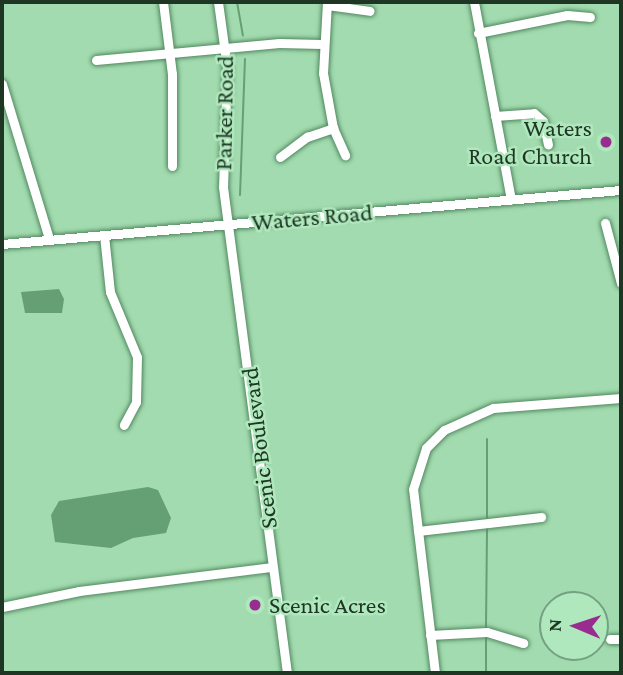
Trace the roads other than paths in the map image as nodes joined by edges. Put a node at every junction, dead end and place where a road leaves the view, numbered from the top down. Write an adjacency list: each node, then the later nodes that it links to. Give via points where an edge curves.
1 (163, 2): 10 (street)
2 (218, 2): 9 (street, Parker Road)
3 (474, 2): 7 (street)
4 (327, 4): 5 (street); 8 (street)
5 (370, 11)
6 (590, 17): 7 (street, via 573,14)
7 (478, 33): 13 (street)
8 (322, 44): 9 (street); 14 (street)
9 (226, 48): 10 (street); 22 (street, Parker Road, via 223,177)
10 (171, 52): 11 (street); 18 (street)
11 (96, 60)
12 (2, 84): 24 (street)
13 (495, 116): 15 (street, via 534,113 544,124); 20 (street)
14 (333, 128): 16 (street); 17 (street, via 307,137)
15 (548, 144)
16 (345, 155)
17 (280, 157)
18 (172, 166)
19 (621, 190): 20 (street, Waters Road)
20 (511, 200): 22 (street, Waters Road)
21 (606, 223): 26 (street)
22 (228, 224): 23 (street, Waters Road); 31 (street, Scenic Boulevard)
23 (104, 235): 24 (street, Waters Road); 28 (street, via 110,292 137,357 136,402)
24 (49, 239): 25 (street, Waters Road)
25 (2, 244)
26 (621, 283)
27 (621, 398): 30 (street, via 493,408 444,430 426,448 415,475)
28 (124, 425)
29 (541, 517): 30 (street)
30 (418, 531): 33 (street)
31 (273, 567): 32 (street, via 79,591); 37 (street, Scenic Boulevard)
32 (2, 607)
33 (430, 635): 36 (street, via 487,632 507,634); 38 (street)
34 (610, 639): 35 (street)
35 (621, 639)
36 (523, 643)
37 (287, 673)
38 (435, 673)

